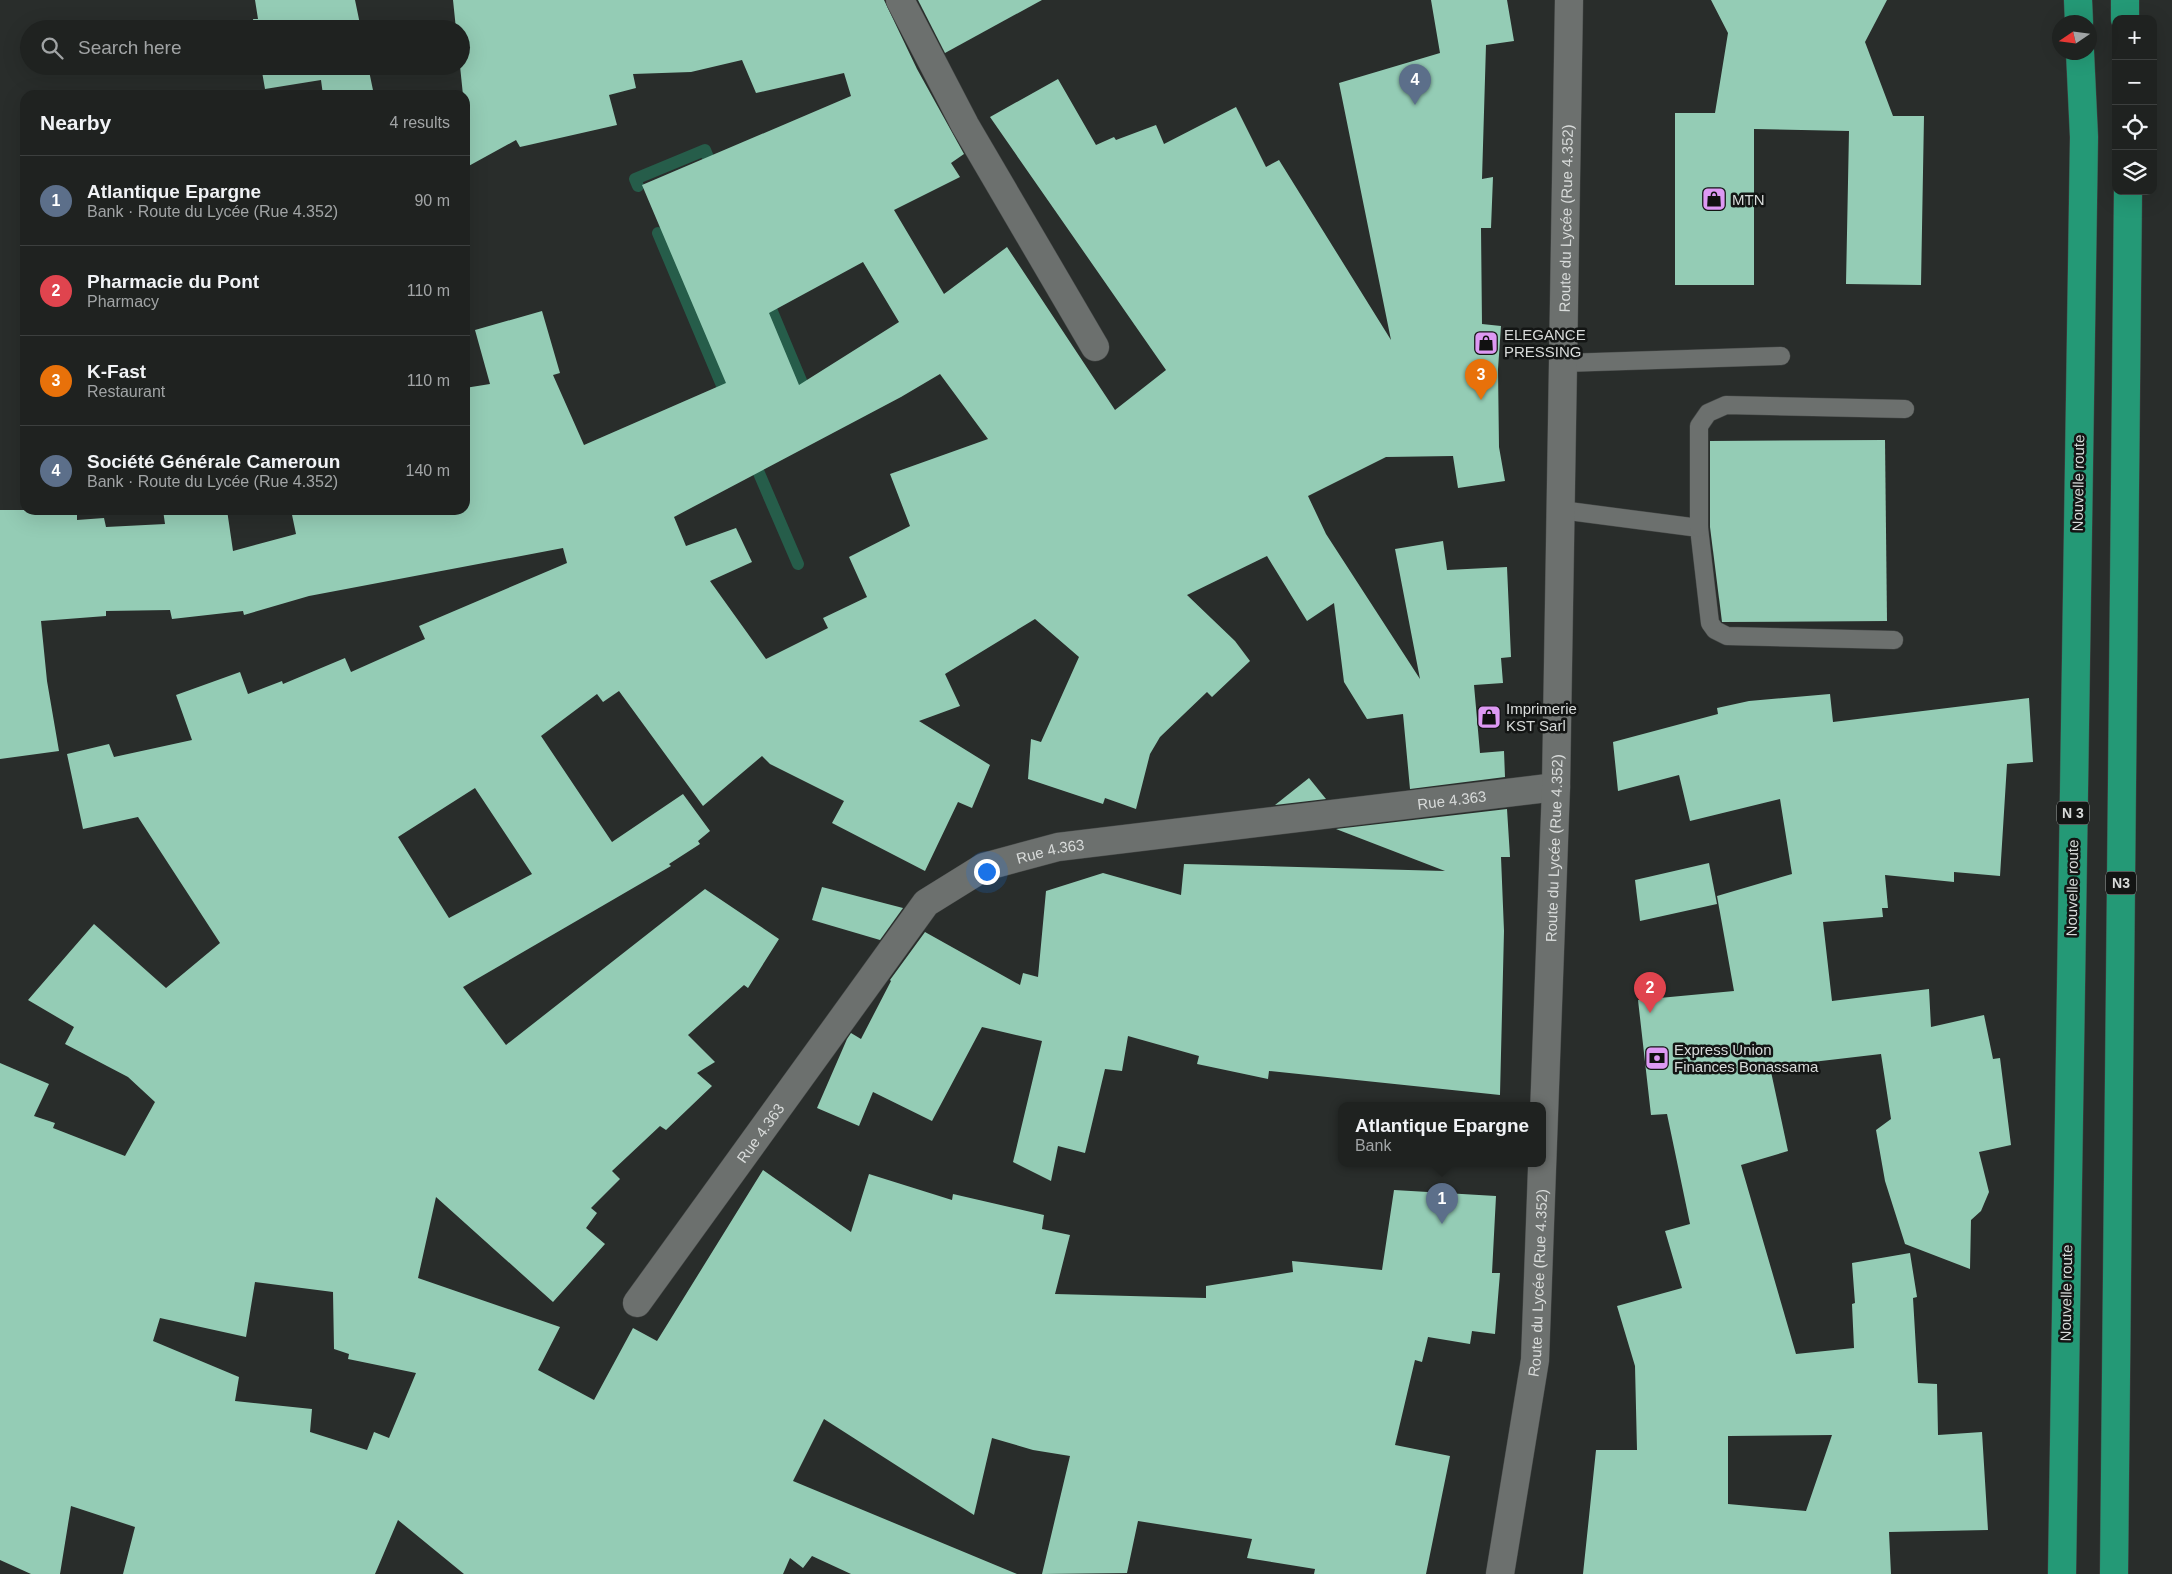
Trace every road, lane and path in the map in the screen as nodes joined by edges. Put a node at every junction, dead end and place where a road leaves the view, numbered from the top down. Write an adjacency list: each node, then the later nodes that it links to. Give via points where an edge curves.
1 (900, 0): 9 (main road, via 964,125)
2 (1569, 0): 11 (main road, Route du Lycée (Rue 4.352))
3 (2078, 0): 5 (highway)
4 (2125, 0): 6 (highway)
5 (2079, 15)
6 (2125, 15)
7 (2080, 60): 21 (highway, Nouvelle route / N 3, via 2084,137)
8 (2128, 195): 22 (highway, N3)
9 (1095, 347)
10 (1781, 356): 11 (lane)
11 (1564, 363): 13 (main road, Route du Lycée (Rue 4.352))
12 (1905, 409): 14 (lane, via 1726,404 1708,413 1699,426)
13 (1561, 510): 14 (lane); 16 (main road, Route du Lycée (Rue 4.352))
14 (1699, 528): 15 (lane, via 1710,623 1715,630 1727,636)
15 (1894, 640)
16 (1556, 787): 17 (main road, Route du Lycée (Rue 4.352)); 19 (main road, Rue 4.363, via 1058,847 984,867 926,903)
17 (1544, 1102)
18 (1542, 1167): 20 (main road, Route du Lycée (Rue 4.352), via 1535,1360)
19 (637, 1303)
20 (1500, 1574)
21 (2062, 1574)
22 (2114, 1574)

